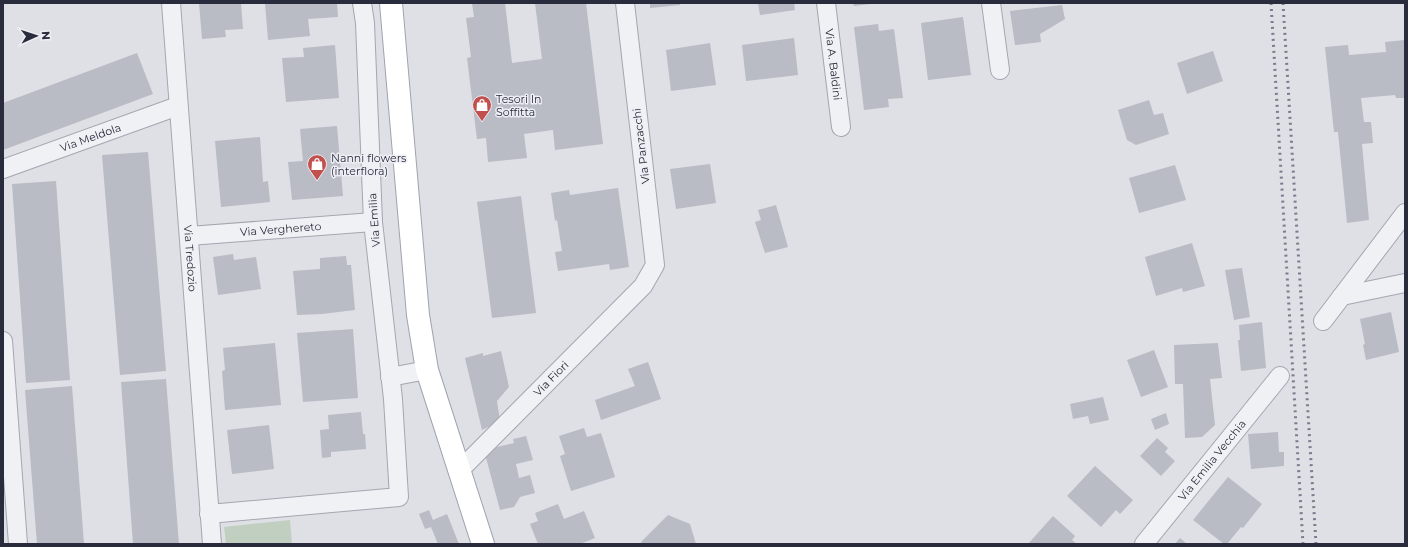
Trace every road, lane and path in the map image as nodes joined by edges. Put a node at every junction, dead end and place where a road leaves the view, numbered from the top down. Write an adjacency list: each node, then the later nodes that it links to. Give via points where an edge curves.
1 (171, 3): 9 (street, Via Tredozio)
2 (362, 3): 7 (street, Via Emilia)
3 (625, 3): 16 (street, Via Panzacchi, via 655,265)
4 (826, 3): 10 (street, Via A. Baldini)
5 (991, 3): 8 (street)
6 (392, 13): 7 (street); 20 (main road, via 418,315)
7 (365, 23): 13 (street, Via Emilia)
8 (1000, 70)
9 (178, 106): 11 (street, Via Meldola); 14 (street, Via Tredozio)
10 (841, 127)
11 (3, 169)
12 (1405, 214): 17 (street)
13 (373, 222): 14 (street, Via Verghereto); 22 (street, Via Emilia)
14 (189, 236): 24 (street, Via Tredozio)
15 (1405, 283): 17 (street)
16 (643, 286): 23 (street, Via Fiori)
17 (1342, 296): 18 (street)
18 (1323, 321)
19 (3, 341): 25 (street)
20 (427, 370): 22 (street); 23 (main road)
21 (1280, 376): 28 (street, Via Emilia Vecchia)
22 (390, 377): 24 (street, via 399,497)
23 (460, 470): 27 (main road)
24 (208, 514): 26 (street, Via Tredozio)
25 (18, 544)
26 (212, 544)
27 (483, 544)
28 (1144, 544)

